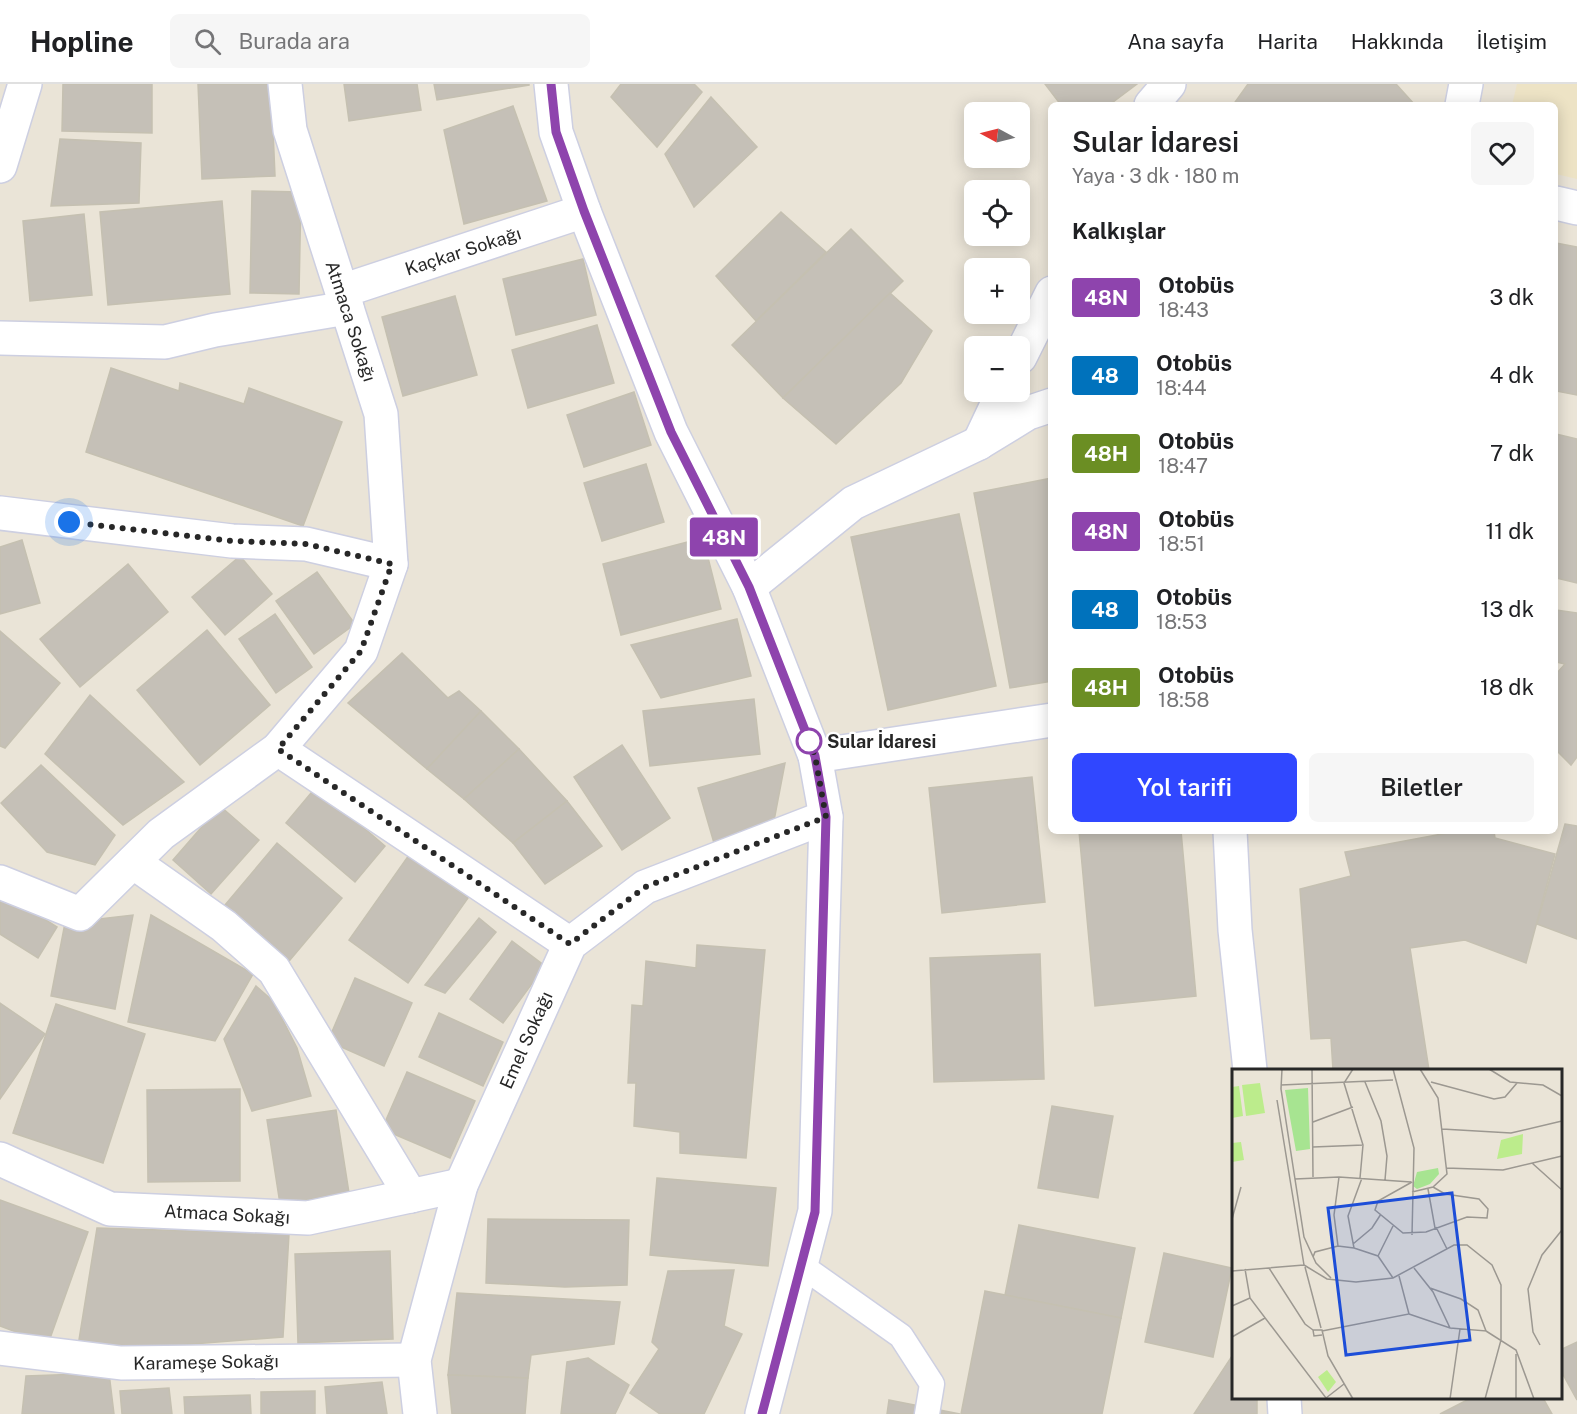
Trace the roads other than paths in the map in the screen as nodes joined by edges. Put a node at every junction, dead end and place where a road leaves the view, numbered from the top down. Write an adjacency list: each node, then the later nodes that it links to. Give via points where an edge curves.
1 (25, 84): 8 (street)
2 (285, 84): 12 (street, Atmaca Sokağı, via 290,130)
3 (551, 84): 11 (street, via 556,132)
4 (1169, 84): 6 (street)
5 (1466, 84): 7 (street)
6 (1154, 102)
7 (1463, 102)
8 (0, 166)
9 (1558, 203): 10 (street)
10 (1577, 208)
11 (584, 211): 12 (street, Kaçkar Sokağı); 21 (street, via 671,432)
12 (344, 300): 15 (street, Kaçkar Sokağı, via 165,342); 20 (street, Atmaca Sokağı, via 381,414)
13 (1048, 301): 14 (street)
14 (1030, 337)
15 (0, 338)
16 (999, 402): 18 (street)
17 (1048, 406): 18 (street, via 1028,413)
18 (979, 443): 21 (street, via 854,503)
19 (0, 513): 20 (street, via 232,541 306,544)
20 (392, 564): 23 (street, Atmaca Sokağı, via 361,651)
21 (749, 587): 24 (street)
22 (1048, 721): 24 (street)
23 (278, 749): 27 (street, Atmaca Sokağı, via 161,834); 29 (street)
24 (815, 756): 25 (street)
25 (826, 817): 29 (street, Emel Sokağı, via 645,887); 34 (street, via 815,1212)
26 (1230, 834): 30 (street, via 1235,930)
27 (133, 862): 28 (street, Atmaca Sokağı, via 80,914); 33 (street, via 224,926 274,970)
28 (0, 882)
29 (570, 944): 32 (street, Emel Sokağı)
30 (1250, 1069)
31 (0, 1159): 33 (street, Atmaca Sokağı, via 110,1209 308,1218)
32 (461, 1185): 33 (street, Atmaca Sokağı); 36 (street, Emel Sokağı)
33 (411, 1196)
34 (802, 1266): 39 (street); 40 (lane, via 901,1336 932,1384)
35 (0, 1348): 36 (street, Karameşe Sokağı, via 121,1363)
36 (414, 1360): 38 (street, Emel Sokağı)
37 (1284, 1399): 41 (street)
38 (420, 1414)
39 (762, 1414)
40 (927, 1414)
41 (1285, 1414)

